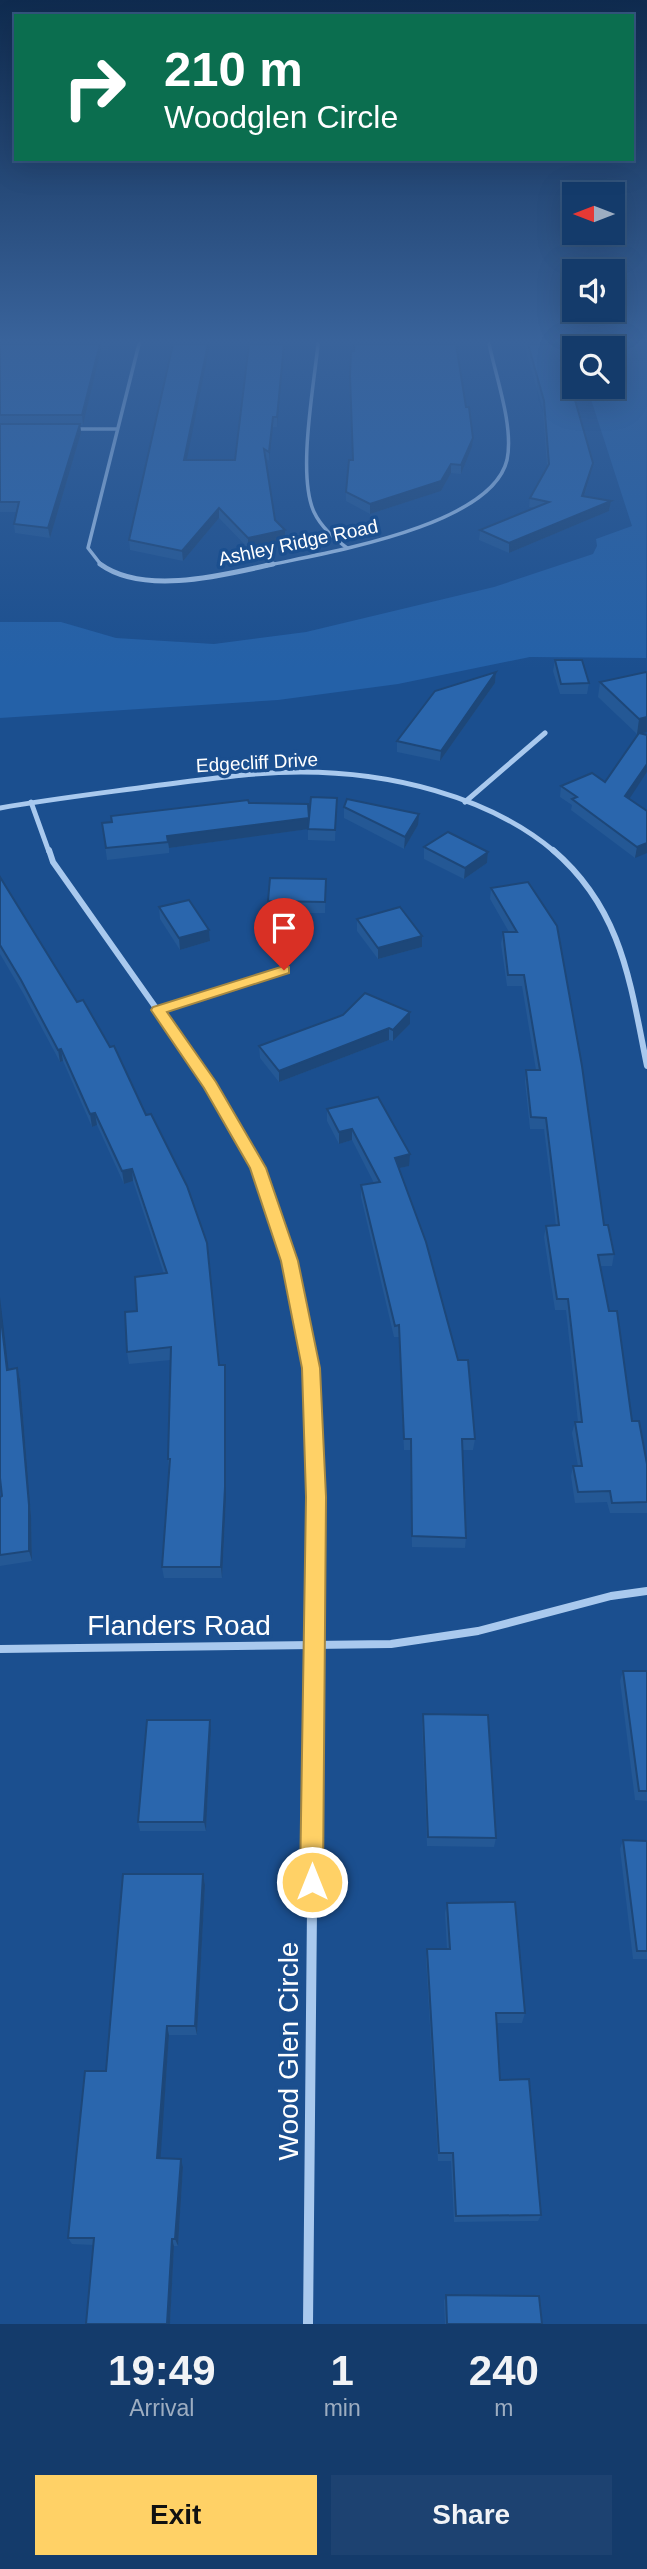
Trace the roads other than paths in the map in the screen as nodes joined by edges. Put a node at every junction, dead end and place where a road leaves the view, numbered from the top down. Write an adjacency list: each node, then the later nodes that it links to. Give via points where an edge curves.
1 (111, 452): 4 (street, Ashley Ridge Road, via 88,548 92,558 117,573 152,580 191,579)
2 (311, 452): 4 (street, via 309,493 319,521)
3 (508, 452): 4 (street, Ashley Ridge Road, via 499,477 484,493 437,520)
4 (347, 548)
5 (545, 733): 7 (street)
6 (31, 802): 7 (street, Edgecliff Drive, via 232,776 321,773 417,787); 8 (street, Edgecliff Drive); 10 (street, Wood Glen Circle, via 54,862)
7 (465, 802): 11 (street, Edgecliff Drive, via 540,840 595,893 624,958)
8 (0, 808)
9 (284, 970): 10 (street)
10 (158, 1010): 13 (street, Wood Glen Circle, via 211,1086 258,1168 290,1261 311,1368 316,1497)
11 (647, 1066)
12 (647, 1591): 13 (street, Flanders Road, via 478,1631 391,1644)
13 (314, 1646): 14 (street, Flanders Road); 15 (street, Wood Glen Circle)
14 (0, 1649)
15 (308, 2324)

